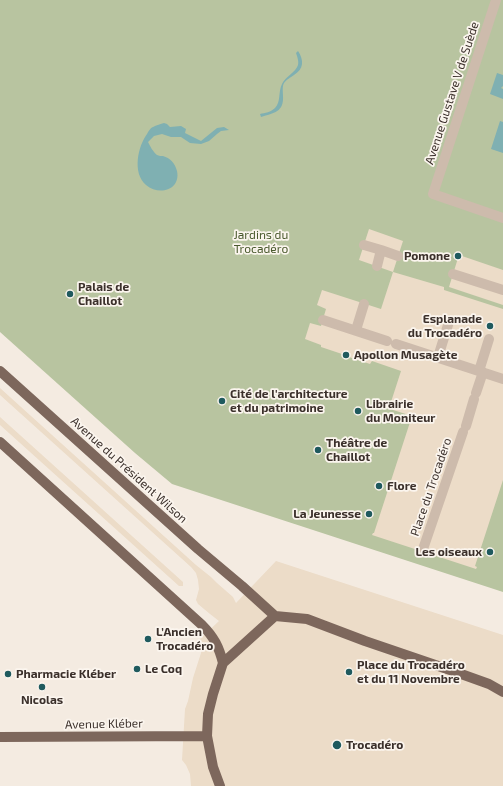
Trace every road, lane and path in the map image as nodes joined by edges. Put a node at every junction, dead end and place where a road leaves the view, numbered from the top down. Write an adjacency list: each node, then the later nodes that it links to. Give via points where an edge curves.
1 (496, 0): 2 (street, Avenue Gustave V de Suède, via 433,194)
2 (503, 218)
3 (364, 245): 4 (street)
4 (381, 250): 5 (street); 6 (street)
5 (398, 256)
6 (376, 266)
7 (453, 274): 8 (street)
8 (503, 290)
9 (364, 304): 12 (street)
10 (323, 320): 12 (street)
11 (448, 326): 14 (street)
12 (356, 330): 14 (street)
13 (489, 339): 16 (street, Place du Trocadéro)
14 (438, 357): 16 (street)
15 (0, 371): 20 (main road, Avenue du Président Wilson)
16 (481, 371): 17 (street); 19 (street, Place du Trocadéro, via 475,396)
17 (503, 378)
18 (0, 442): 21 (main road, via 202,625 219,648)
19 (422, 552)
20 (275, 616): 21 (main road); 22 (main road, via 307,619 489,684)
21 (223, 663): 23 (main road, via 208,714)
22 (503, 692)
23 (207, 736): 24 (main road, Avenue Kléber); 25 (main road)
24 (0, 737)
25 (220, 786)

